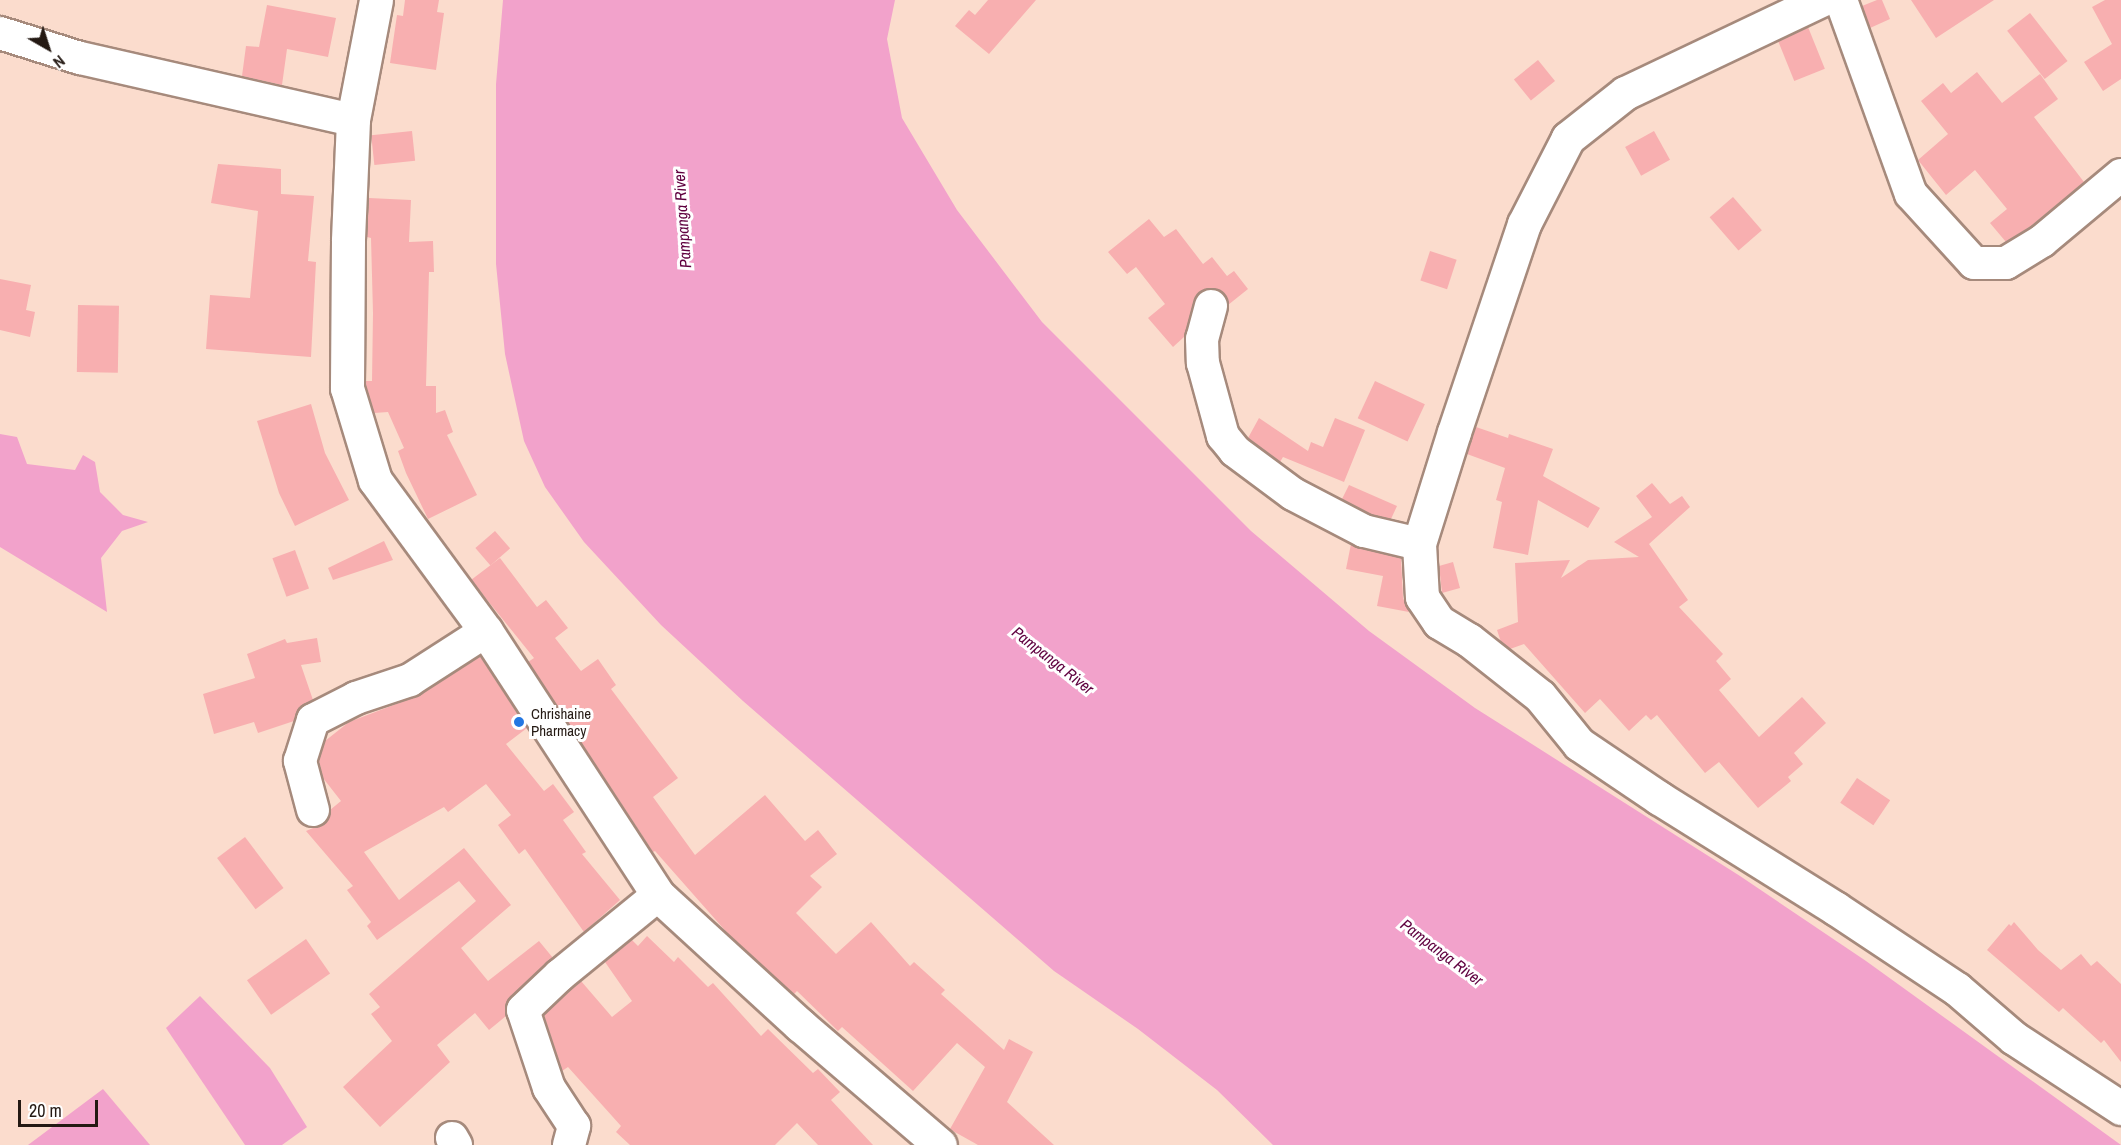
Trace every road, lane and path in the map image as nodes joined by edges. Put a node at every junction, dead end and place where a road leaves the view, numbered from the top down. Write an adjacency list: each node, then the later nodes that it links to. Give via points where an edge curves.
1 (376, 0): 5 (street)
2 (1821, 0): 8 (street, via 1625,93 1568,138 1524,224)
3 (1841, 0): 6 (street, via 1911,194 1974,263 2006,263 2042,241)
4 (0, 33): 5 (street, via 80,58)
5 (353, 120): 9 (street, via 347,388 375,480)
6 (2121, 175)
7 (1211, 306): 8 (street, via 1202,339 1203,363 1223,436 1235,451 1293,494 1364,531)
8 (1419, 544): 12 (street, via 1422,597 1439,622 1517,675 1540,696 1579,744 1948,983 2014,1038)
9 (486, 631): 10 (street, via 410,680 356,698 313,720 300,761); 11 (street)
10 (313, 810)
11 (658, 895): 13 (street, via 523,1010 549,1088 573,1126); 14 (street, via 800,1025)
12 (2121, 1108)
13 (569, 1145)
14 (940, 1145)

